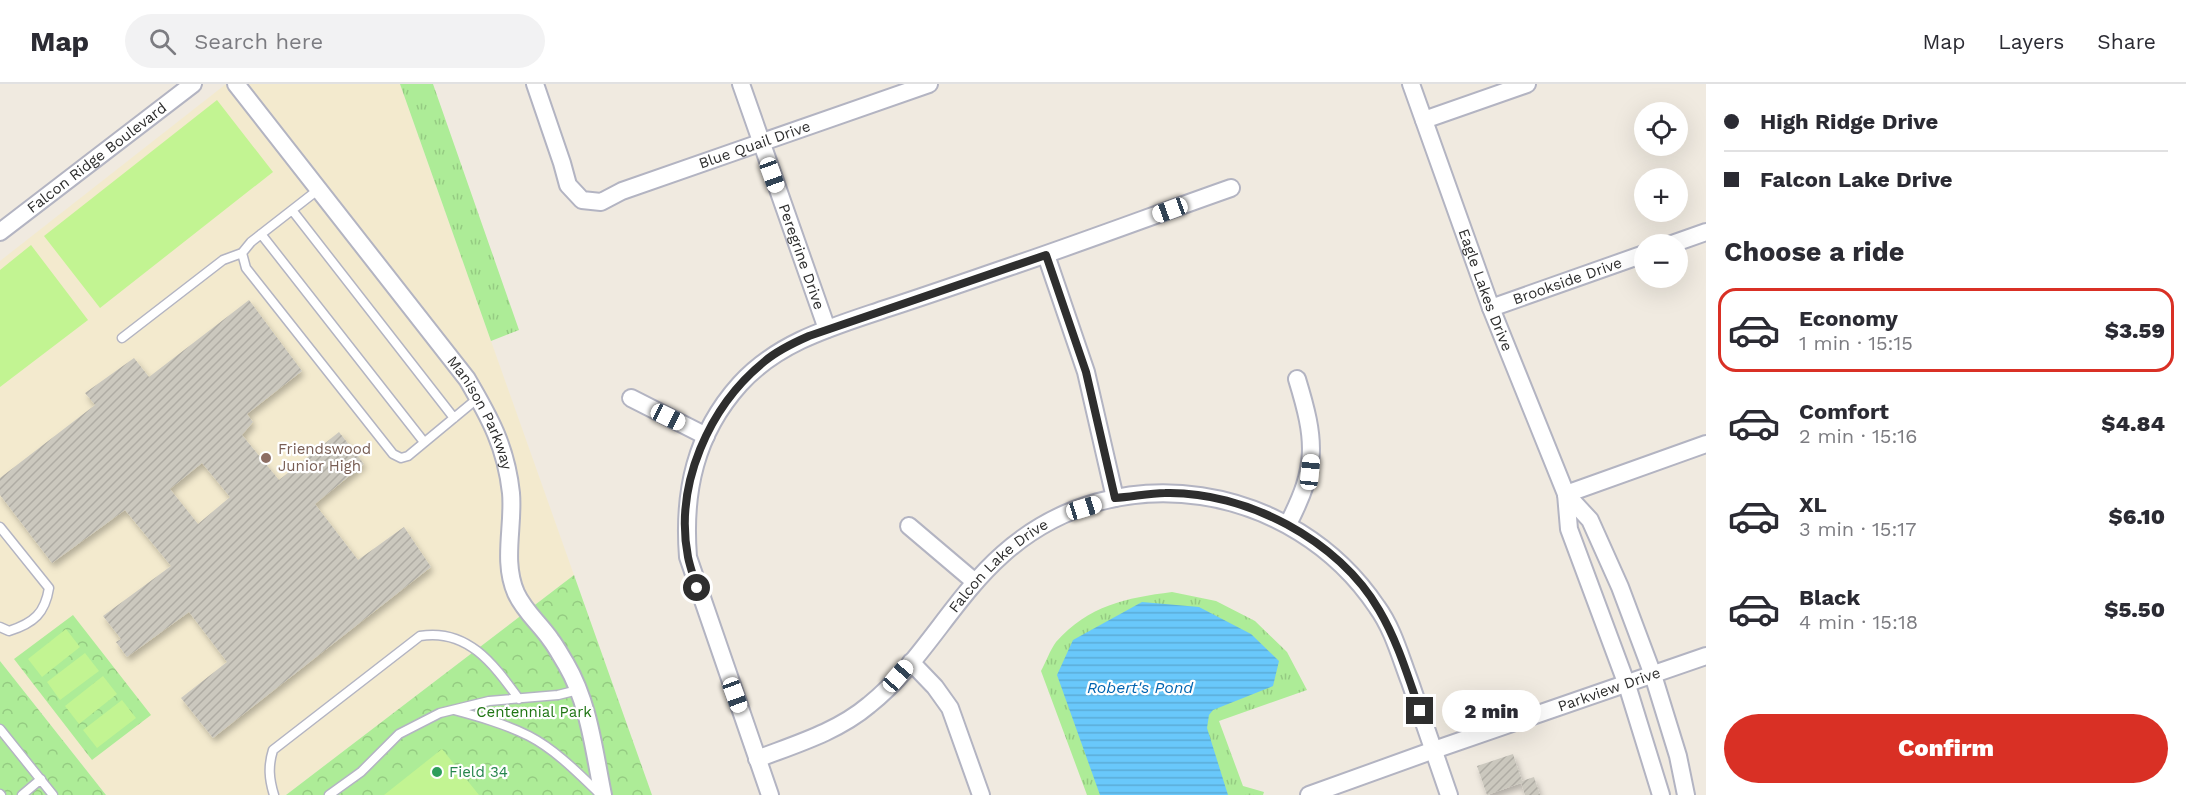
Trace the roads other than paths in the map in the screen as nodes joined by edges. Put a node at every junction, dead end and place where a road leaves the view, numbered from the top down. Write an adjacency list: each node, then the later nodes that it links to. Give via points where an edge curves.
1 (193, 84): 13 (street, Falcon Ridge Boulevard)
2 (236, 84): 11 (street, Manison Parkway)
3 (535, 84): 9 (street, Blue Quail Drive, via 568,185 582,200 601,202)
4 (741, 84): 9 (street, Peregrine Drive)
5 (928, 84): 9 (street, Blue Quail Drive)
6 (1411, 84): 8 (street, Eagle Lakes Drive)
7 (1527, 84): 8 (street)
8 (1424, 120): 20 (street, Eagle Lakes Drive)
9 (760, 141): 21 (street, Peregrine Drive)
10 (1232, 188): 18 (street)
11 (320, 189): 12 (lane); 24 (street, Manison Parkway)
12 (292, 210): 15 (lane); 26 (lane)
13 (0, 232)
14 (1706, 232): 16 (street)
15 (261, 234): 17 (lane); 28 (lane)
16 (1688, 238)
17 (242, 253): 22 (lane, via 223,260); 28 (lane, via 246,268 393,454 408,456)
18 (1046, 255): 21 (street); 31 (street, via 1086,372)
19 (1634, 258): 20 (street, Brookside Drive)
20 (1491, 308): 30 (street, Eagle Lakes Drive)
21 (826, 329): 27 (street, via 766,360 740,384)
22 (122, 338)
23 (1297, 379): 32 (street, via 1309,417 1312,445 1310,472)
24 (478, 398): 26 (lane); 41 (street, Manison Parkway, via 494,424 506,464 511,494 510,570 516,593 551,640)
25 (631, 398): 27 (street)
26 (454, 418): 28 (lane)
27 (706, 435): 46 (street, via 687,499 688,557)
28 (424, 442)
29 (1706, 444): 30 (street)
30 (1566, 494): 39 (street, Eagle Lakes Drive, via 1590,520); 40 (street, Eagle Lakes Drive, via 1569,528)
31 (1115, 498): 32 (street, Falcon Lake Drive, via 1194,494 1225,499); 35 (street, Falcon Lake Drive, via 1069,512 1032,532)
32 (1288, 524): 45 (street, Falcon Lake Drive, via 1339,562 1378,607 1393,635)
33 (0, 526): 36 (lane, via 49,588 46,605 25,626 9,631)
34 (909, 526): 35 (street)
35 (975, 582): 38 (street, Falcon Lake Drive)
36 (0, 627)
37 (1706, 656): 39 (street, Parkview Drive)
38 (910, 662): 46 (street, Falcon Lake Drive, via 887,690 840,726); 54 (street, via 950,708)
39 (1653, 675): 40 (street, Parkview Drive); 58 (street, Eagle Lakes Drive)
40 (1626, 685): 45 (street, Parkview Drive); 57 (street, Eagle Lakes Drive)
41 (578, 690): 42 (lane); 52 (street, Manison Parkway)
42 (519, 699): 43 (lane, via 489,701); 50 (lane, via 493,663 474,648 435,634 420,636 273,750 269,763)
43 (454, 710): 51 (lane, via 399,734 362,772); 52 (lane, via 531,737)
44 (0, 729): 47 (lane)
45 (1434, 750): 55 (street, Parkview Drive); 56 (street, Falcon Lake Drive)
46 (757, 759): 53 (street)
47 (41, 779): 48 (lane); 49 (lane)
48 (22, 795)
49 (54, 795)
50 (274, 795)
51 (329, 795)
52 (602, 795)
53 (770, 795)
54 (981, 795)
55 (1309, 795)
56 (1449, 795)
57 (1661, 795)
58 (1686, 795)

